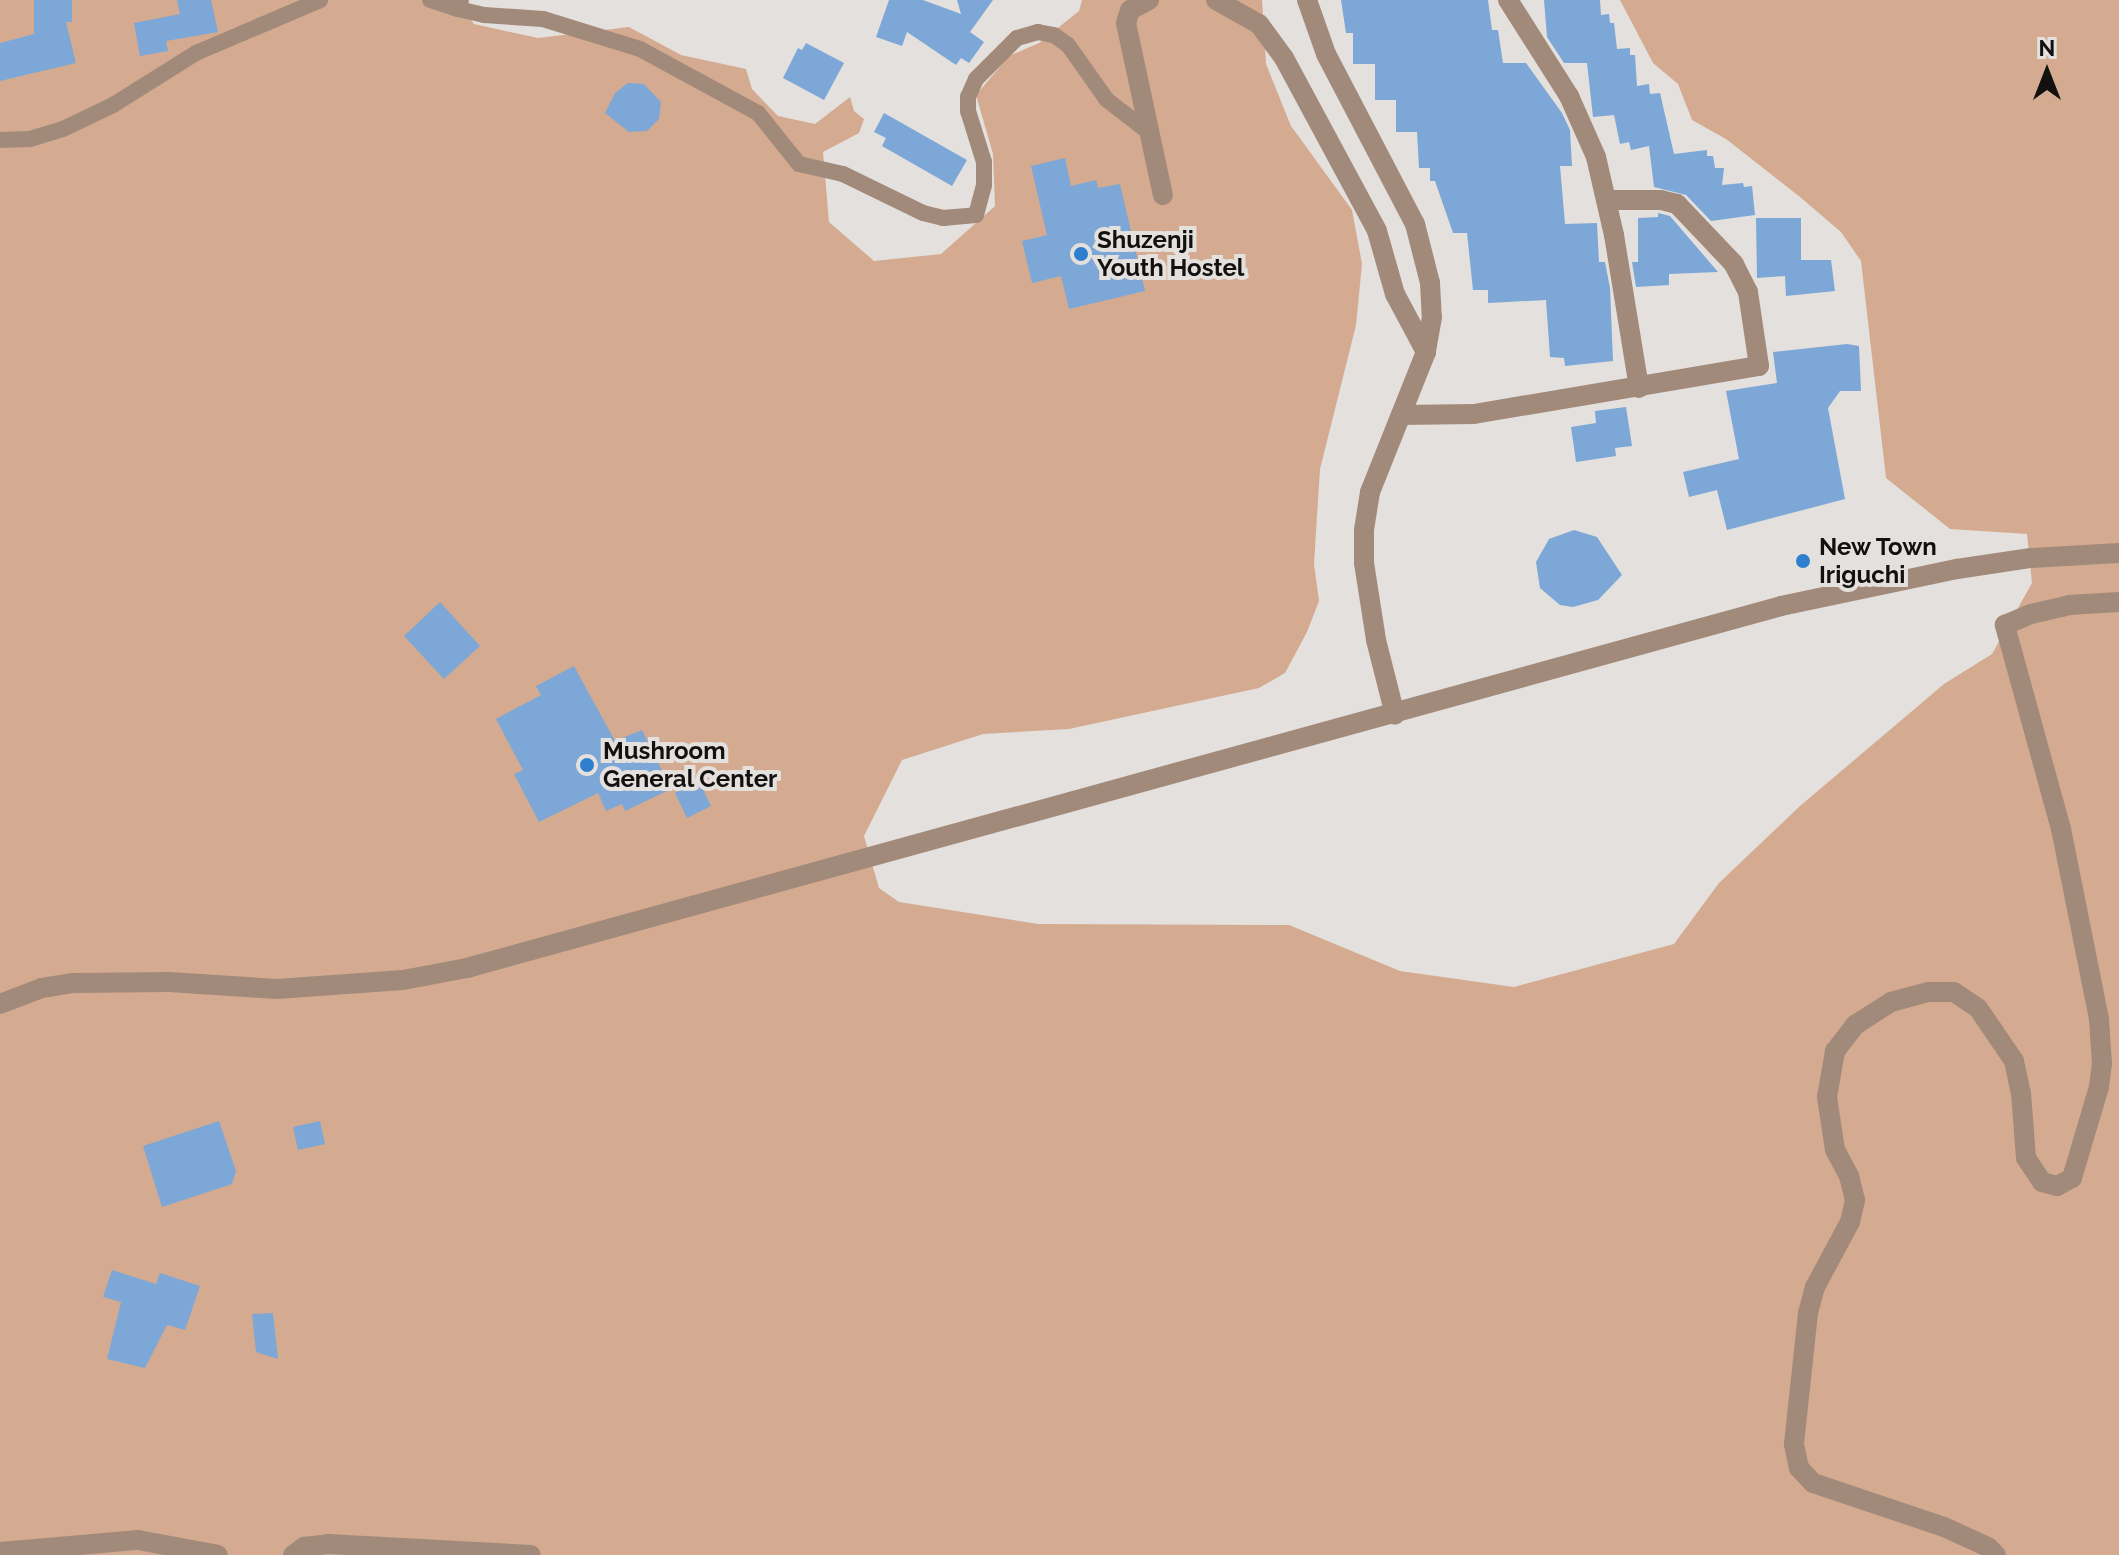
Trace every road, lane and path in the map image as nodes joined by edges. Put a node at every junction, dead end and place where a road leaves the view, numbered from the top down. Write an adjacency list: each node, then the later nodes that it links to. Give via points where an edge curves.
1 (320, 0): 9 (lane, via 196,53 63,129 30,139)
2 (430, 0): 7 (lane)
3 (1149, 0): 8 (street, via 1130,10 1126,23)
4 (1216, 0): 12 (street, via 1259,24 1284,58 1377,231 1395,294)
5 (1307, 0): 12 (street, via 1326,54 1415,224 1430,283)
6 (1508, 0): 11 (street, via 1587,132)
7 (460, 4): 8 (lane, via 484,15 543,19 640,49 758,113 799,164 843,174 943,218 976,215 984,162 968,97 976,79 1017,38 1038,32 1054,35 1068,45 1107,100)
8 (1150, 133): 10 (street)
9 (0, 140)
10 (1163, 195)
11 (1607, 200): 13 (street); 13 (street, via 1677,204 1741,275 1756,332 1759,366)
12 (1426, 352): 14 (street)
13 (1639, 388): 14 (street, via 1474,414)
14 (1401, 415): 17 (street, via 1370,492 1364,530 1376,640)
15 (2119, 553): 17 (street, via 2031,558 1852,589)
16 (2119, 602): 23 (street, via 2069,605 2005,625 2061,829 2099,1019 2099,1087 2072,1178 2057,1186 2042,1182 2026,1158 2014,1061 1978,1008 1954,992 1891,1002 1855,1025 1835,1051 1827,1097 1835,1150 1855,1200 1808,1313 1794,1444 1799,1468 1813,1483 1944,1527)
17 (1395, 715): 18 (street, via 467,968 403,980 277,989 74,983)
18 (1, 1002)
19 (0, 1552): 20 (street, via 138,1540)
20 (218, 1555)
21 (293, 1555): 22 (street, via 304,1547 328,1544)
22 (531, 1555)
23 (1996, 1555)

